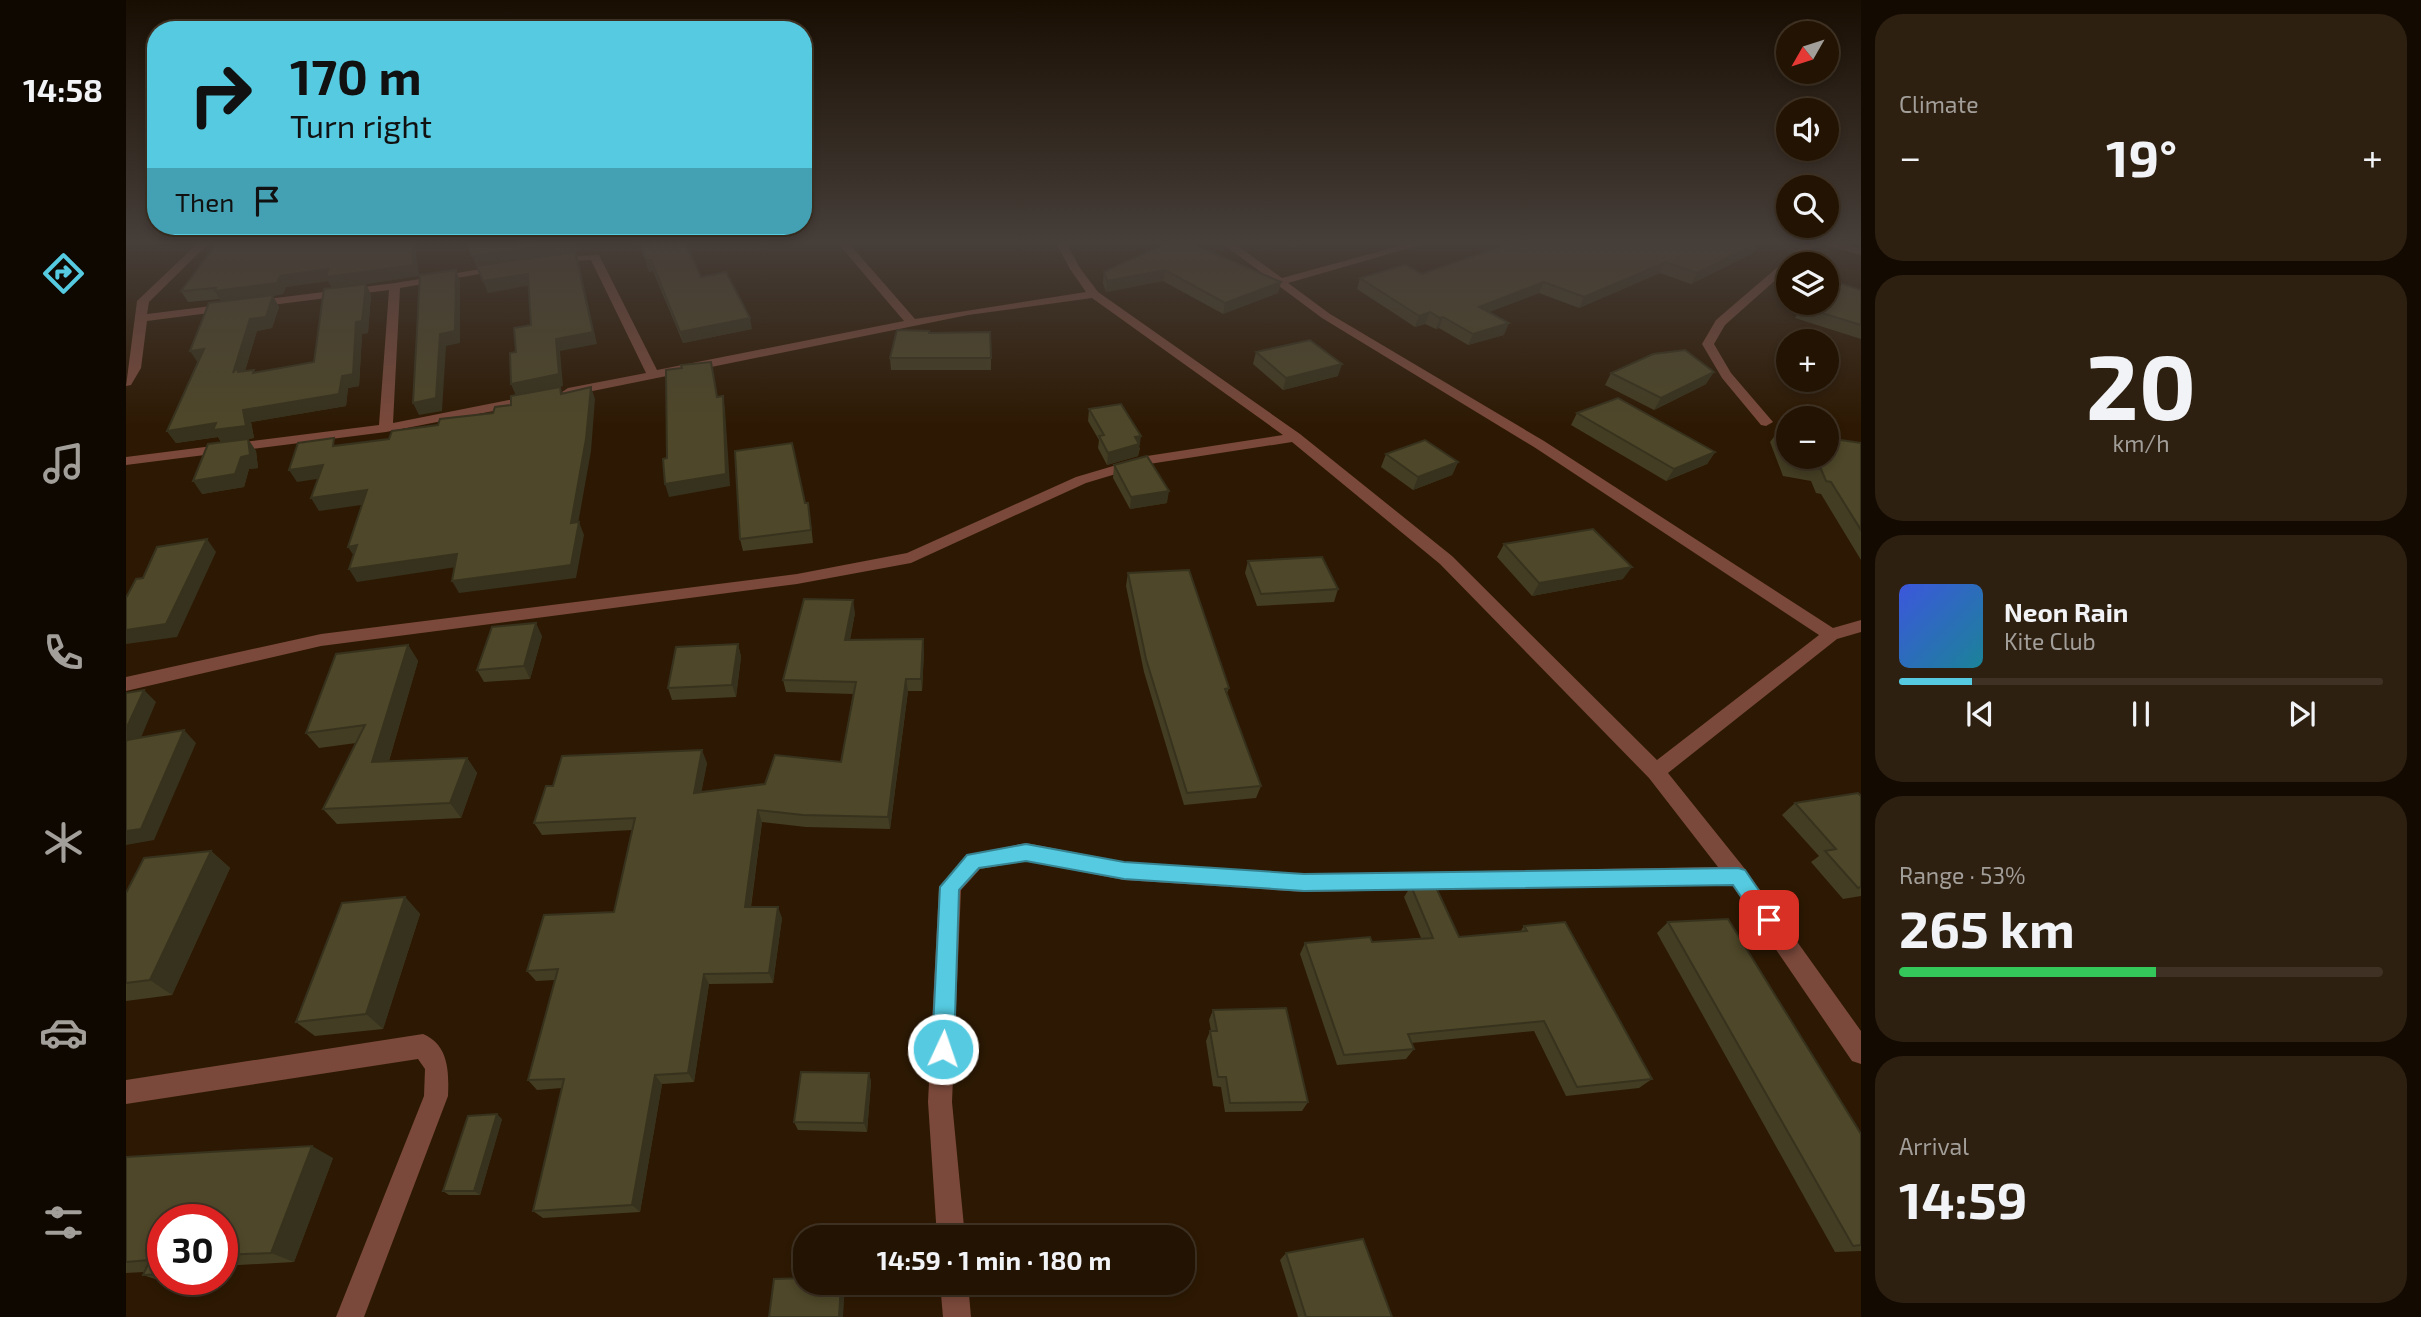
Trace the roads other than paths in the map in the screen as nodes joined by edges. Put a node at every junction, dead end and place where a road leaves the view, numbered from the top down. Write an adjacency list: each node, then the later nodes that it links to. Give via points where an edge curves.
1 (143, 302): 10 (street)
2 (264, 302): 10 (street)
3 (394, 302): 15 (street)
4 (618, 302): 12 (street)
5 (894, 302): 11 (street)
6 (1035, 302): 11 (street)
7 (1106, 302): 16 (street)
8 (1308, 302): 19 (street, via 1539,444)
9 (1744, 302): 14 (street, via 1720,323 1707,344 1726,375)
10 (141, 318): 13 (street, via 135,368)
11 (912, 323): 12 (street)
12 (654, 376): 15 (street)
13 (126, 382)
14 (1766, 422)
15 (386, 428): 17 (street)
16 (1295, 437): 20 (street, via 1147,460 1081,480 911,558 797,579 321,640); 21 (street, via 1446,560)
17 (126, 461)
18 (1861, 625): 19 (street)
19 (1831, 635): 21 (street)
20 (126, 684)
21 (1656, 772): 22 (street)
22 (1738, 876): 23 (street); 25 (street, via 1304,883 1124,871 1026,852 974,861 950,887 940,1102)
23 (1861, 1052)
24 (126, 1092): 27 (street, via 423,1046 438,1065 436,1096)
25 (950, 1225)
26 (955, 1295): 28 (street)
27 (350, 1317)
28 (957, 1317)

